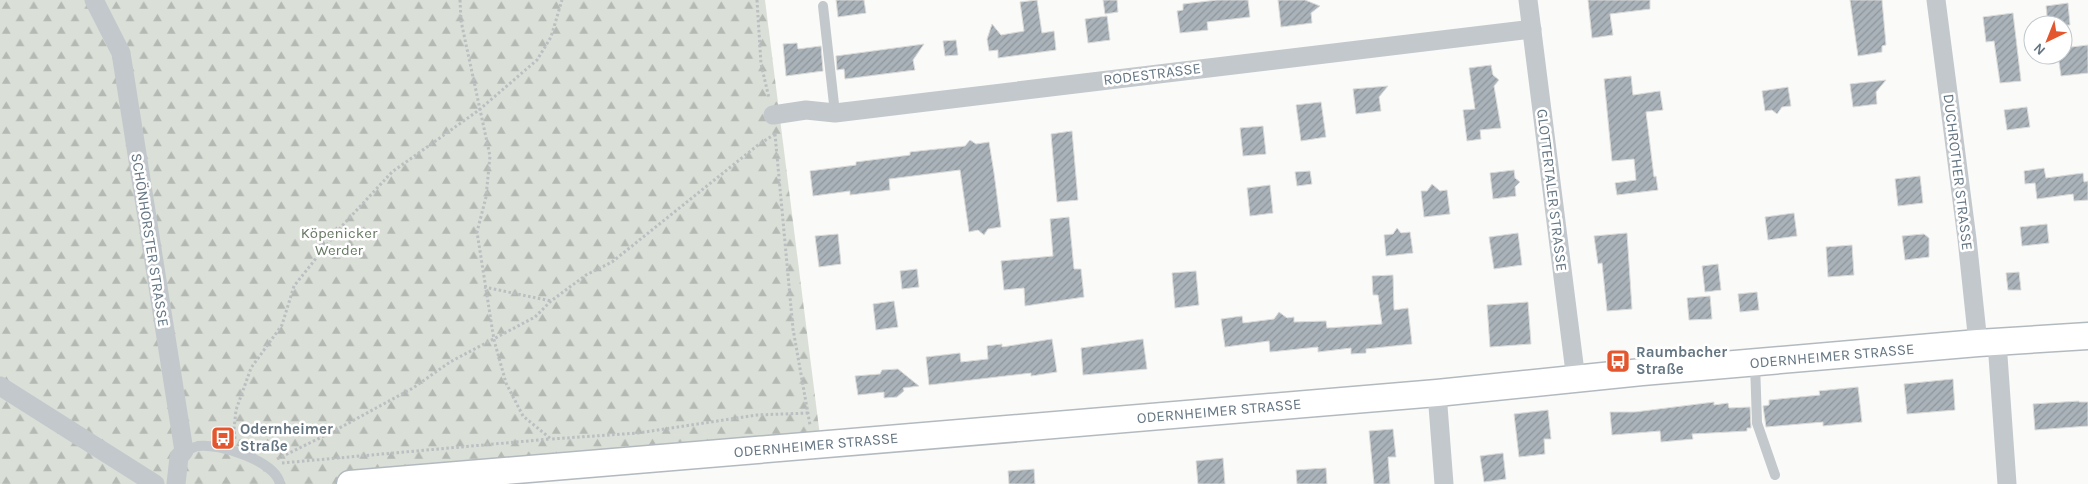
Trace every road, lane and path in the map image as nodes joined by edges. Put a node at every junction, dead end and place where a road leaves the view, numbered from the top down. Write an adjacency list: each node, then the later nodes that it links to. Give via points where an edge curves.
1 (94, 0): 24 (street, SCHÖNHORSTER STRASSE, via 121,53)
2 (460, 0): 9 (path, via 461,21)
3 (562, 0): 9 (path, via 551,37 537,60)
4 (757, 0): 11 (path, via 761,64)
5 (1528, 0): 8 (street, GLOTTERTALER STRASSE)
6 (1936, 0): 16 (street, DUCHROTHER STRASSE, via 1967,244)
7 (823, 6): 10 (lane)
8 (1532, 29): 10 (street, RODESTRASSE); 18 (street, GLOTTERTALER STRASSE)
9 (479, 110): 12 (path, via 490,156 486,197 477,232); 25 (path, via 392,172 341,227 294,286 282,325 252,368 236,410 234,429)
10 (835, 113): 11 (street, RODESTRASSE, via 806,110)
11 (773, 115)
12 (484, 287): 13 (path); 15 (path)
13 (551, 301): 15 (path, via 535,317); 21 (path, via 586,275 612,262 775,134 793,328)
14 (2088, 336): 16 (street, ODERNHEIMER STRASSE)
15 (494, 340): 23 (path, via 506,383 523,416); 26 (path, via 450,362 413,388 332,432)
16 (1988, 343): 17 (street, ODERNHEIMER STRASSE); 33 (street, DUCHROTHER STRASSE)
17 (1755, 363): 18 (street, ODERNHEIMER STRASSE); 27 (lane, via 1757,423)
18 (1576, 380): 20 (street, ODERNHEIMER STRASSE)
19 (0, 386): 28 (street)
20 (1437, 393): 31 (street, ODERNHEIMER STRASSE); 32 (street)
21 (808, 413): 22 (path); 23 (path, via 757,415 638,433)
22 (812, 433)
23 (551, 439): 26 (path)
24 (184, 452): 25 (lane, via 198,446); 29 (street, SCHÖNHORSTER STRASSE, via 179,457)
25 (238, 452): 26 (lane)
26 (263, 465): 30 (lane, via 277,475)
27 (1774, 475)
28 (155, 484)
29 (176, 484)
30 (280, 484)
31 (350, 484)
32 (1444, 484)
33 (2008, 484)

